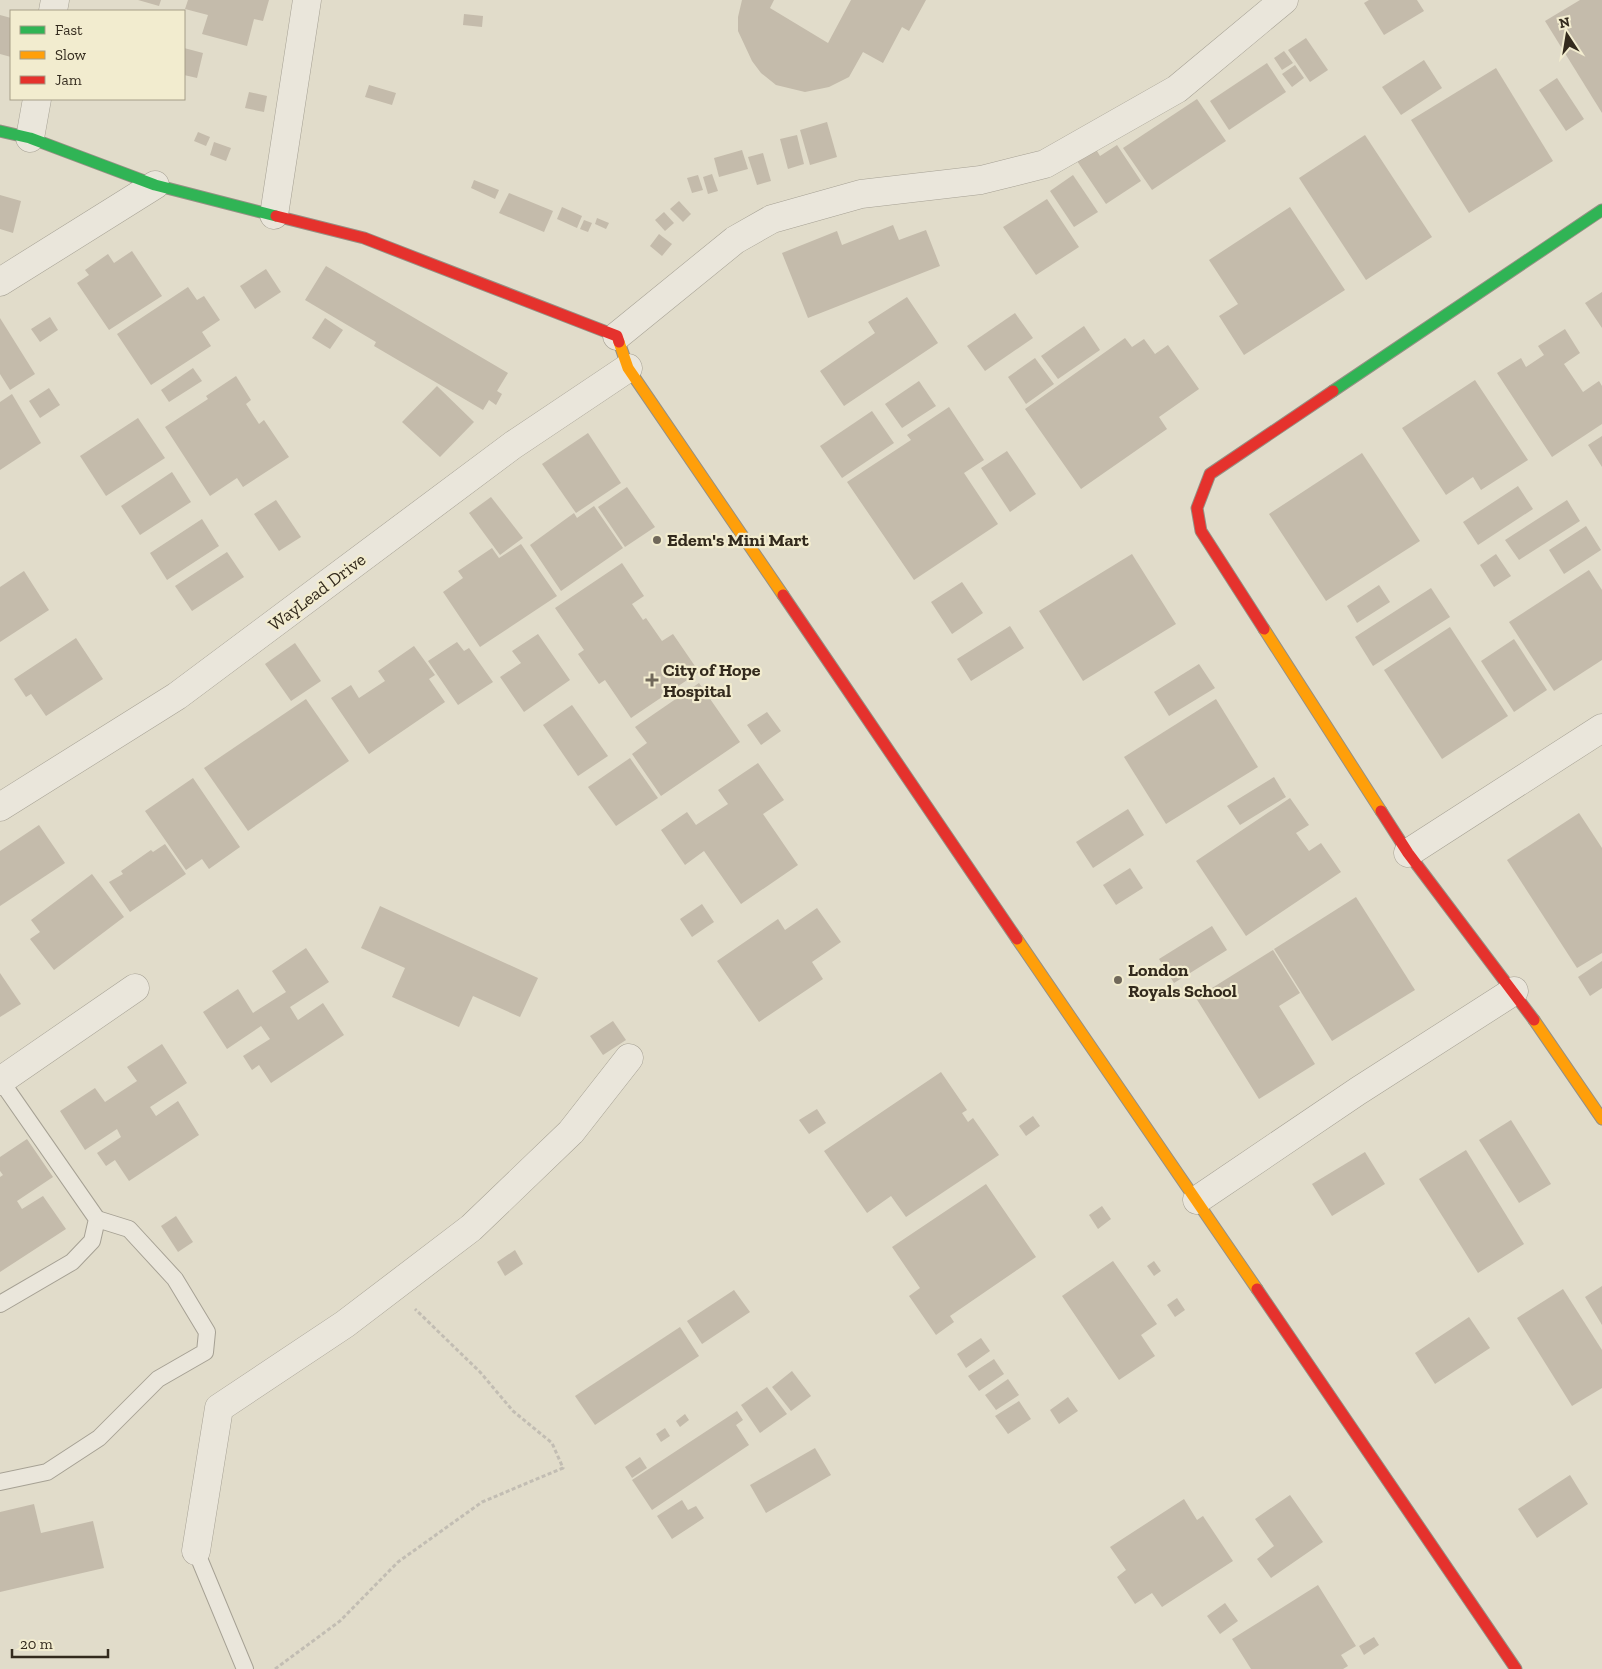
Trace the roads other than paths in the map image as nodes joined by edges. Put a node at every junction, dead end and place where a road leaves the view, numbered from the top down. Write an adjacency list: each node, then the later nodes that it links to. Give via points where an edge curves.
1 (307, 0): 8 (street)
2 (1284, 0): 10 (street, via 1177,89 1045,164 981,180 861,194 772,219 735,240)
3 (37, 100): 5 (street)
4 (0, 131): 5 (street)
5 (30, 138): 6 (street)
6 (155, 184): 8 (street); 9 (street)
7 (1602, 210): 14 (street, via 1210,474 1197,508 1201,531)
8 (274, 215): 10 (street, via 364,238)
9 (0, 282)
10 (617, 336): 11 (street)
11 (628, 368): 13 (street, WayLead Drive, via 513,445 177,696); 20 (street)
12 (1602, 728): 14 (street)
13 (0, 807)
14 (1408, 853): 16 (street)
15 (135, 988): 18 (street)
16 (1514, 991): 19 (street); 20 (street)
17 (629, 1058): 24 (street, via 571,1132 471,1228 345,1324 219,1408)
18 (0, 1081): 21 (lane)
19 (1602, 1119)
20 (1197, 1200): 26 (street)
21 (97, 1219): 22 (lane, via 92,1241 72,1262); 23 (lane, via 130,1229 175,1278 207,1332 205,1352 158,1379 99,1438 46,1472)
22 (0, 1304)
23 (0, 1482)
24 (196, 1551): 25 (lane)
25 (245, 1669)
26 (1516, 1669)

